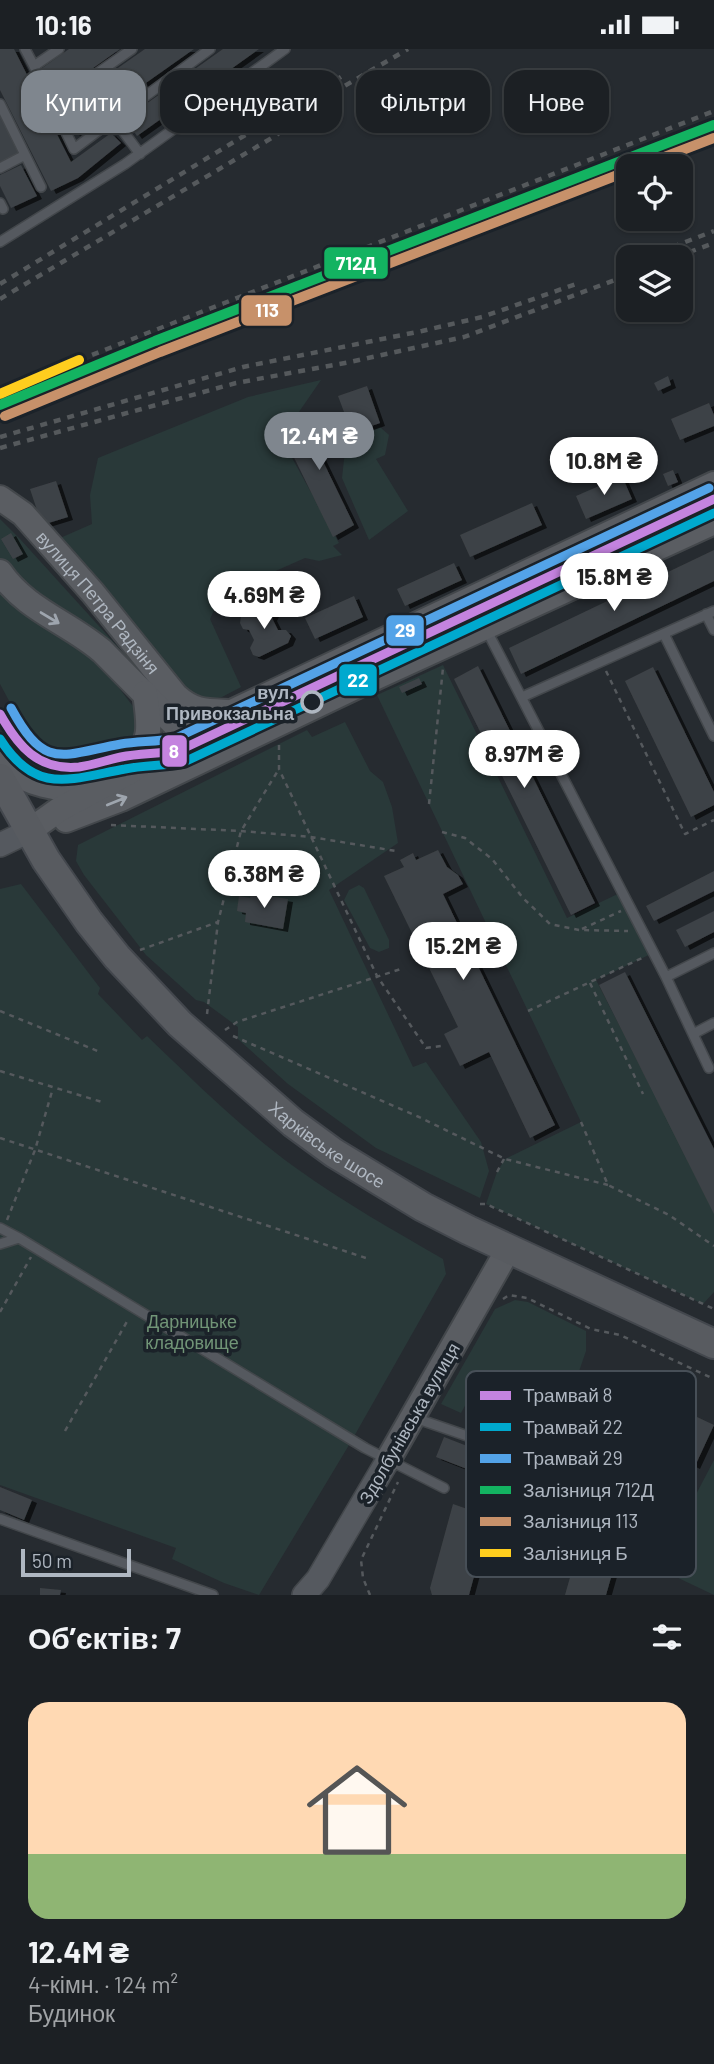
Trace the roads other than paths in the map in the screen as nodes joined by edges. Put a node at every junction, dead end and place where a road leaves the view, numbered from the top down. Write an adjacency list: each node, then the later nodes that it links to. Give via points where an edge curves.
1 (25, 49): 6 (lane)
2 (59, 49): 6 (lane)
3 (132, 49): 8 (lane)
4 (210, 49): 9 (lane)
5 (285, 49): 14 (lane)
6 (34, 66): 7 (lane)
7 (36, 70)
8 (102, 70)
9 (146, 96)
10 (0, 104): 15 (lane)
11 (66, 133): 12 (lane, via 74,149)
12 (96, 133)
13 (124, 133): 14 (lane)
14 (140, 153): 18 (lane)
15 (25, 156): 16 (lane); 17 (lane)
16 (0, 169)
17 (41, 187)
18 (0, 242)
19 (714, 484): 29 (main road)
20 (0, 498): 29 (main road, вулиця Петра Радзіня, via 23,514 176,696 189,707)
21 (714, 522): 24 (main road)
22 (0, 572): 27 (main road, вулиця Петра Радзіня, one-way to 27, via 22,598 89,640)
23 (710, 612): 25 (lane); 26 (lane)
24 (486, 628): 28 (lane); 32 (main road)
25 (714, 630)
26 (664, 633): 28 (lane); 31 (lane)
27 (145, 693): 30 (main road, вулиця Петра Радзіня); 34 (main road, вулиця Петра Радзіня, via 147,742)
28 (522, 697): 41 (lane)
29 (233, 712): 30 (main road)
30 (185, 734): 32 (main road, вулиця Петра Радзіня); 34 (main road)
31 (714, 736)
32 (208, 758): 38 (main road, one-way to 32, via 121,799)
33 (0, 762): 36 (main road, via 47,787)
34 (128, 773): 36 (main road)
35 (0, 778): 38 (main road, Харківське шосе)
36 (94, 790): 38 (main road)
37 (0, 803): 38 (main road, Харківське шосе, via 7,816)
38 (29, 831): 39 (street); 48 (main road, Харківське шосе, via 117,957 180,1024 253,1090 378,1181)
39 (0, 845)
40 (713, 956): 41 (lane)
41 (666, 977): 43 (lane)
42 (714, 1023): 43 (lane)
43 (693, 1034): 44 (lane)
44 (709, 1068)
45 (1, 1229): 46 (lane)
46 (19, 1238): 47 (lane); 52 (lane)
47 (0, 1244)
48 (509, 1248): 49 (main road, Харківське шосе); 50 (main road, Здолбунівська вулиця)
49 (714, 1344)
50 (413, 1417): 51 (lane); 52 (main road, Здолбунівська вулиця)
51 (466, 1435)
52 (388, 1460): 53 (lane); 56 (street, Здолбунівська вулиця, via 318,1580)
53 (444, 1488)
54 (0, 1519): 55 (lane)
55 (213, 1595)
56 (304, 1595)

